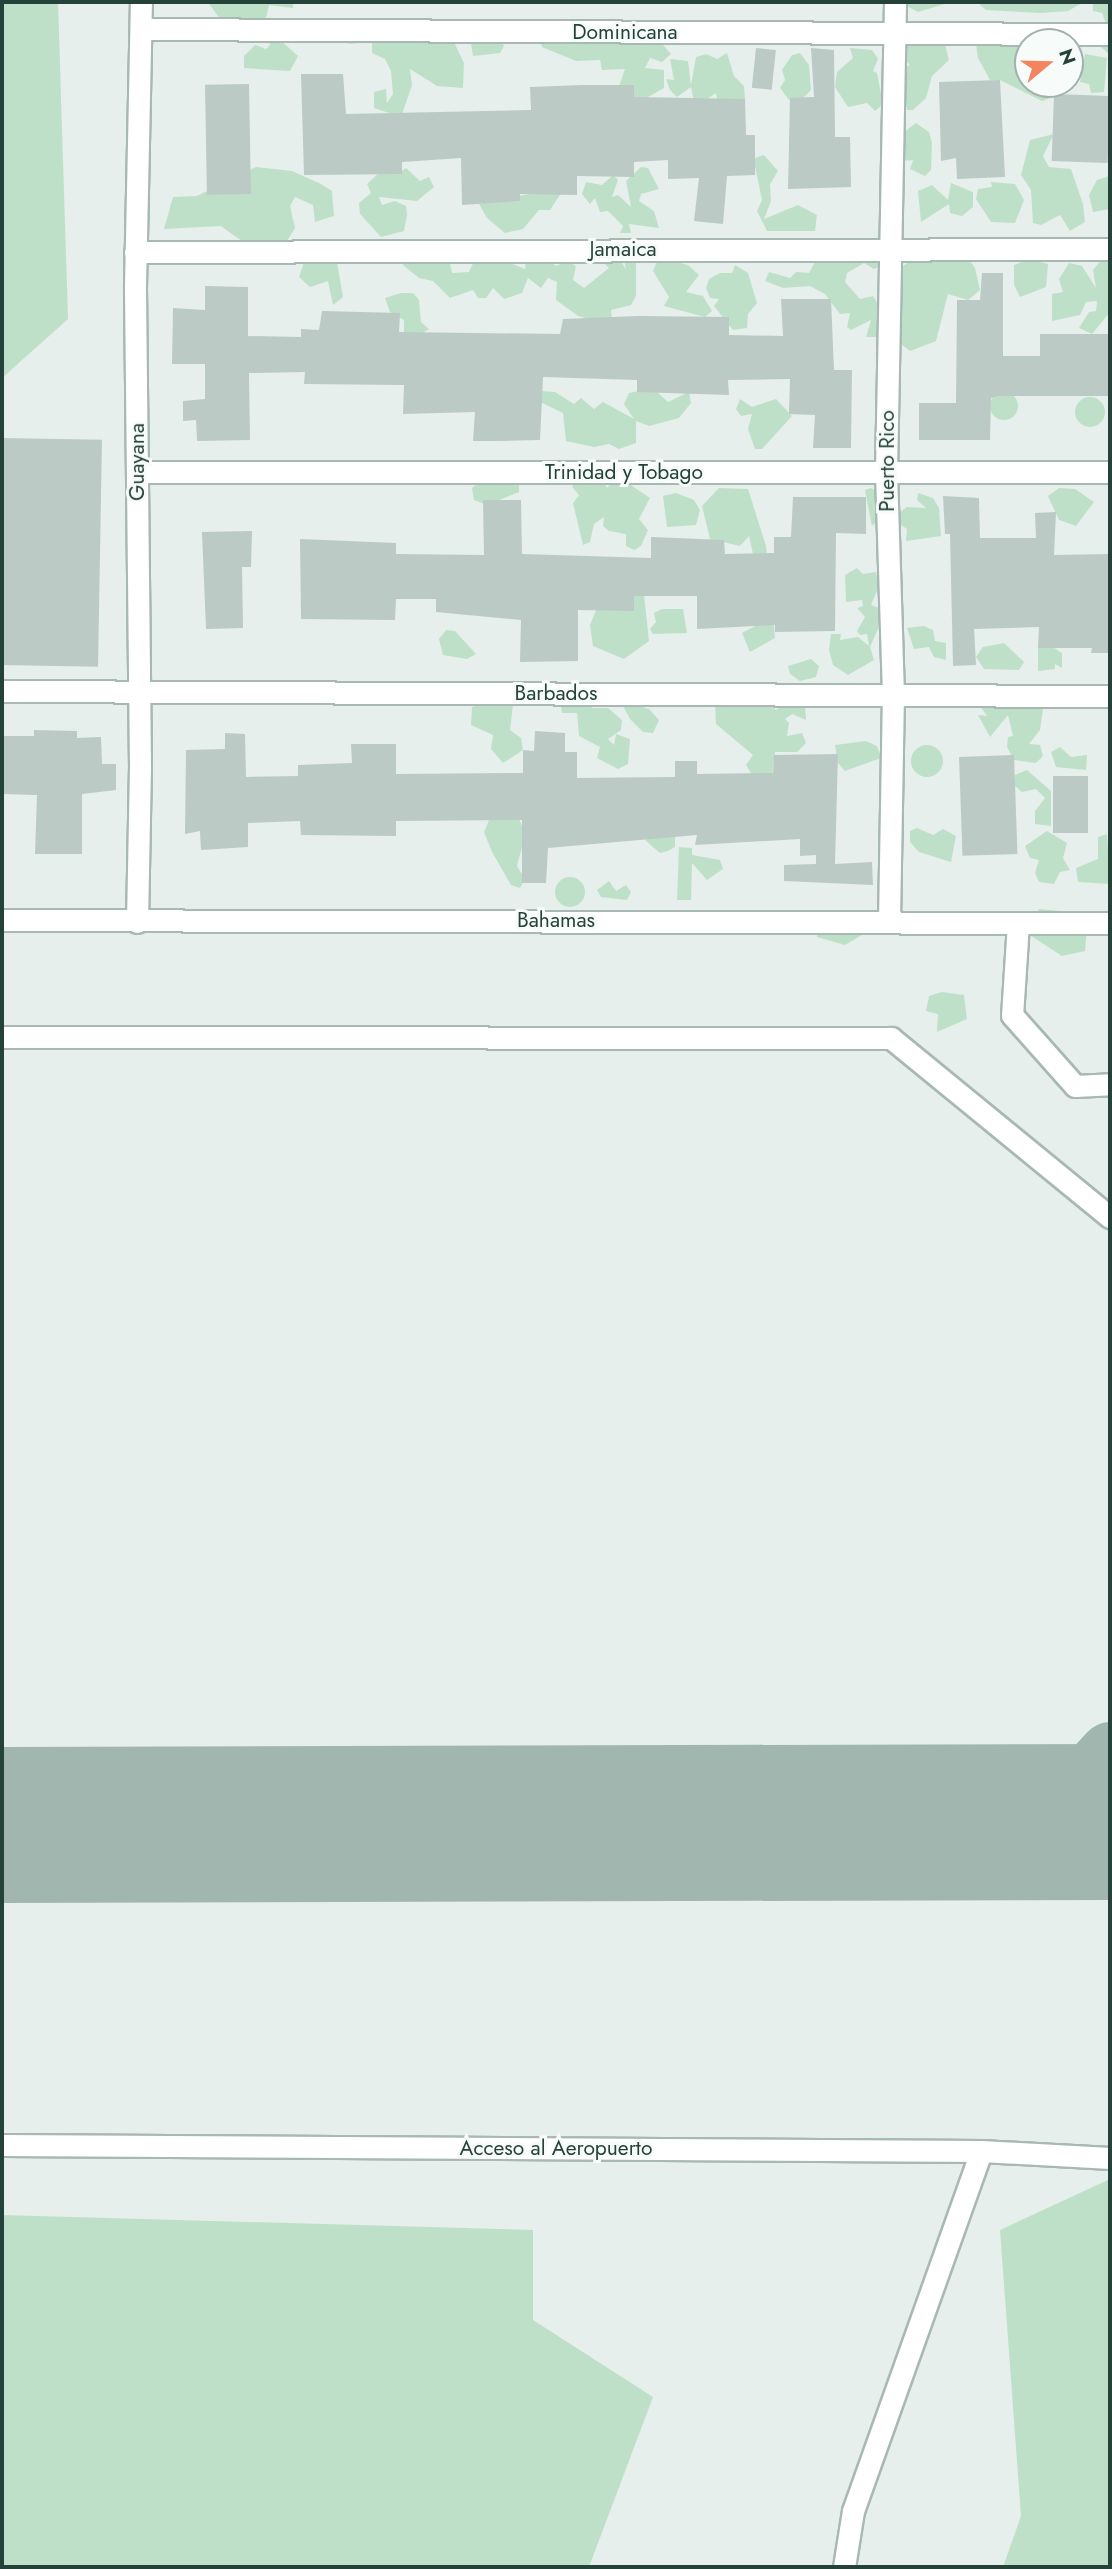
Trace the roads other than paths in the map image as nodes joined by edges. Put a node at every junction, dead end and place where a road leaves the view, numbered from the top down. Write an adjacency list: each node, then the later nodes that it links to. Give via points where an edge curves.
1 (141, 2): 3 (street, Guayana)
2 (895, 2): 4 (street, Puerto Rico)
3 (141, 29): 4 (street, Dominicana); 8 (street, Guayana)
4 (895, 33): 5 (street, Dominicana); 6 (street, Puerto Rico)
5 (1110, 34)
6 (890, 249): 7 (street, Jamaica); 8 (street, Jamaica); 10 (street, Puerto Rico)
7 (1110, 249)
8 (135, 252): 9 (street, Guayana)
9 (139, 472): 10 (street, Trinidad y Tobago); 13 (street, Guayana)
10 (886, 472): 11 (street, Trinidad y Tobago); 14 (street, Puerto Rico)
11 (1110, 472)
12 (2, 691): 13 (street, Barbados)
13 (139, 691): 14 (street, Barbados); 18 (street, Guayana)
14 (892, 695): 15 (street, Barbados); 17 (street, Puerto Rico)
15 (1110, 696)
16 (2, 920): 18 (street, Bahamas)
17 (889, 921): 18 (street, Bahamas); 19 (street, Bahamas)
18 (137, 922)
19 (1018, 923): 20 (street, Bahamas); 22 (street, via 1012,1015 1075,1086)
20 (1110, 923)
21 (2, 1037): 23 (street, via 891,1038)
22 (1110, 1084)
23 (1110, 1217)
24 (2, 2145): 25 (street, Acceso al Aeropuerto)
25 (981, 2151): 26 (street, Acceso al Aeropuerto); 27 (street, via 853,2511)
26 (1110, 2158)
27 (844, 2567)

